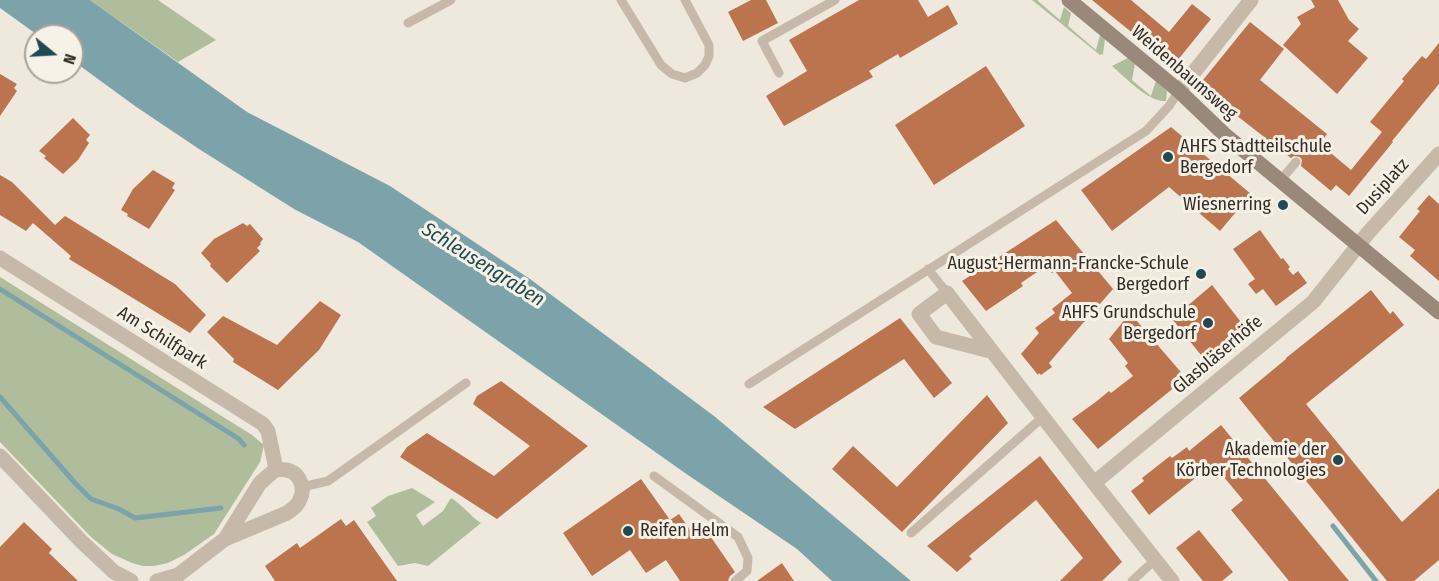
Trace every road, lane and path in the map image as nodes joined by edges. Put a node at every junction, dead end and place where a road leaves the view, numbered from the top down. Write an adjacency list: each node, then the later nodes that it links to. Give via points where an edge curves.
1 (451, 0): 7 (lane)
2 (621, 0): 6 (lane, via 661,65 685,78 697,74 709,56 709,45)
3 (835, 0): 8 (lane, via 762,40)
4 (1068, 0): 9 (street, Weidenbaumsweg)
5 (1251, 0): 9 (street)
6 (686, 1)
7 (408, 23)
8 (779, 73)
9 (1179, 91): 12 (street, Weidenbaumsweg); 15 (lane, via 1146,131)
10 (1439, 154): 13 (street, Dusiplatz)
11 (1296, 162): 12 (lane)
12 (1280, 181): 13 (street, Weidenbaumsweg)
13 (1357, 246): 17 (street, Weidenbaumsweg); 25 (street, Glasbläserhöfe, via 1313,302)
14 (0, 258): 23 (street, Am Schilfpark, via 262,424 268,431)
15 (928, 269): 16 (lane); 20 (lane)
16 (947, 293): 18 (street); 18 (street, via 919,314 936,337)
17 (1439, 312)
18 (990, 351): 21 (street)
19 (466, 383): 26 (lane, via 328,481)
20 (749, 384)
21 (1043, 417): 25 (street); 27 (lane)
22 (0, 456): 30 (street, via 81,541 114,572)
23 (276, 469): 26 (street, via 290,471); 28 (street, via 260,483)
24 (654, 476): 32 (lane, via 738,537 748,558 747,571)
25 (1094, 483): 29 (street)
26 (302, 487): 28 (street, via 301,498 287,513)
27 (911, 533)
28 (225, 539): 31 (street, via 178,575)
29 (1155, 560): 33 (lane); 34 (street)
30 (131, 581)
31 (157, 581)
32 (735, 581)
33 (1132, 581)
34 (1172, 581)

